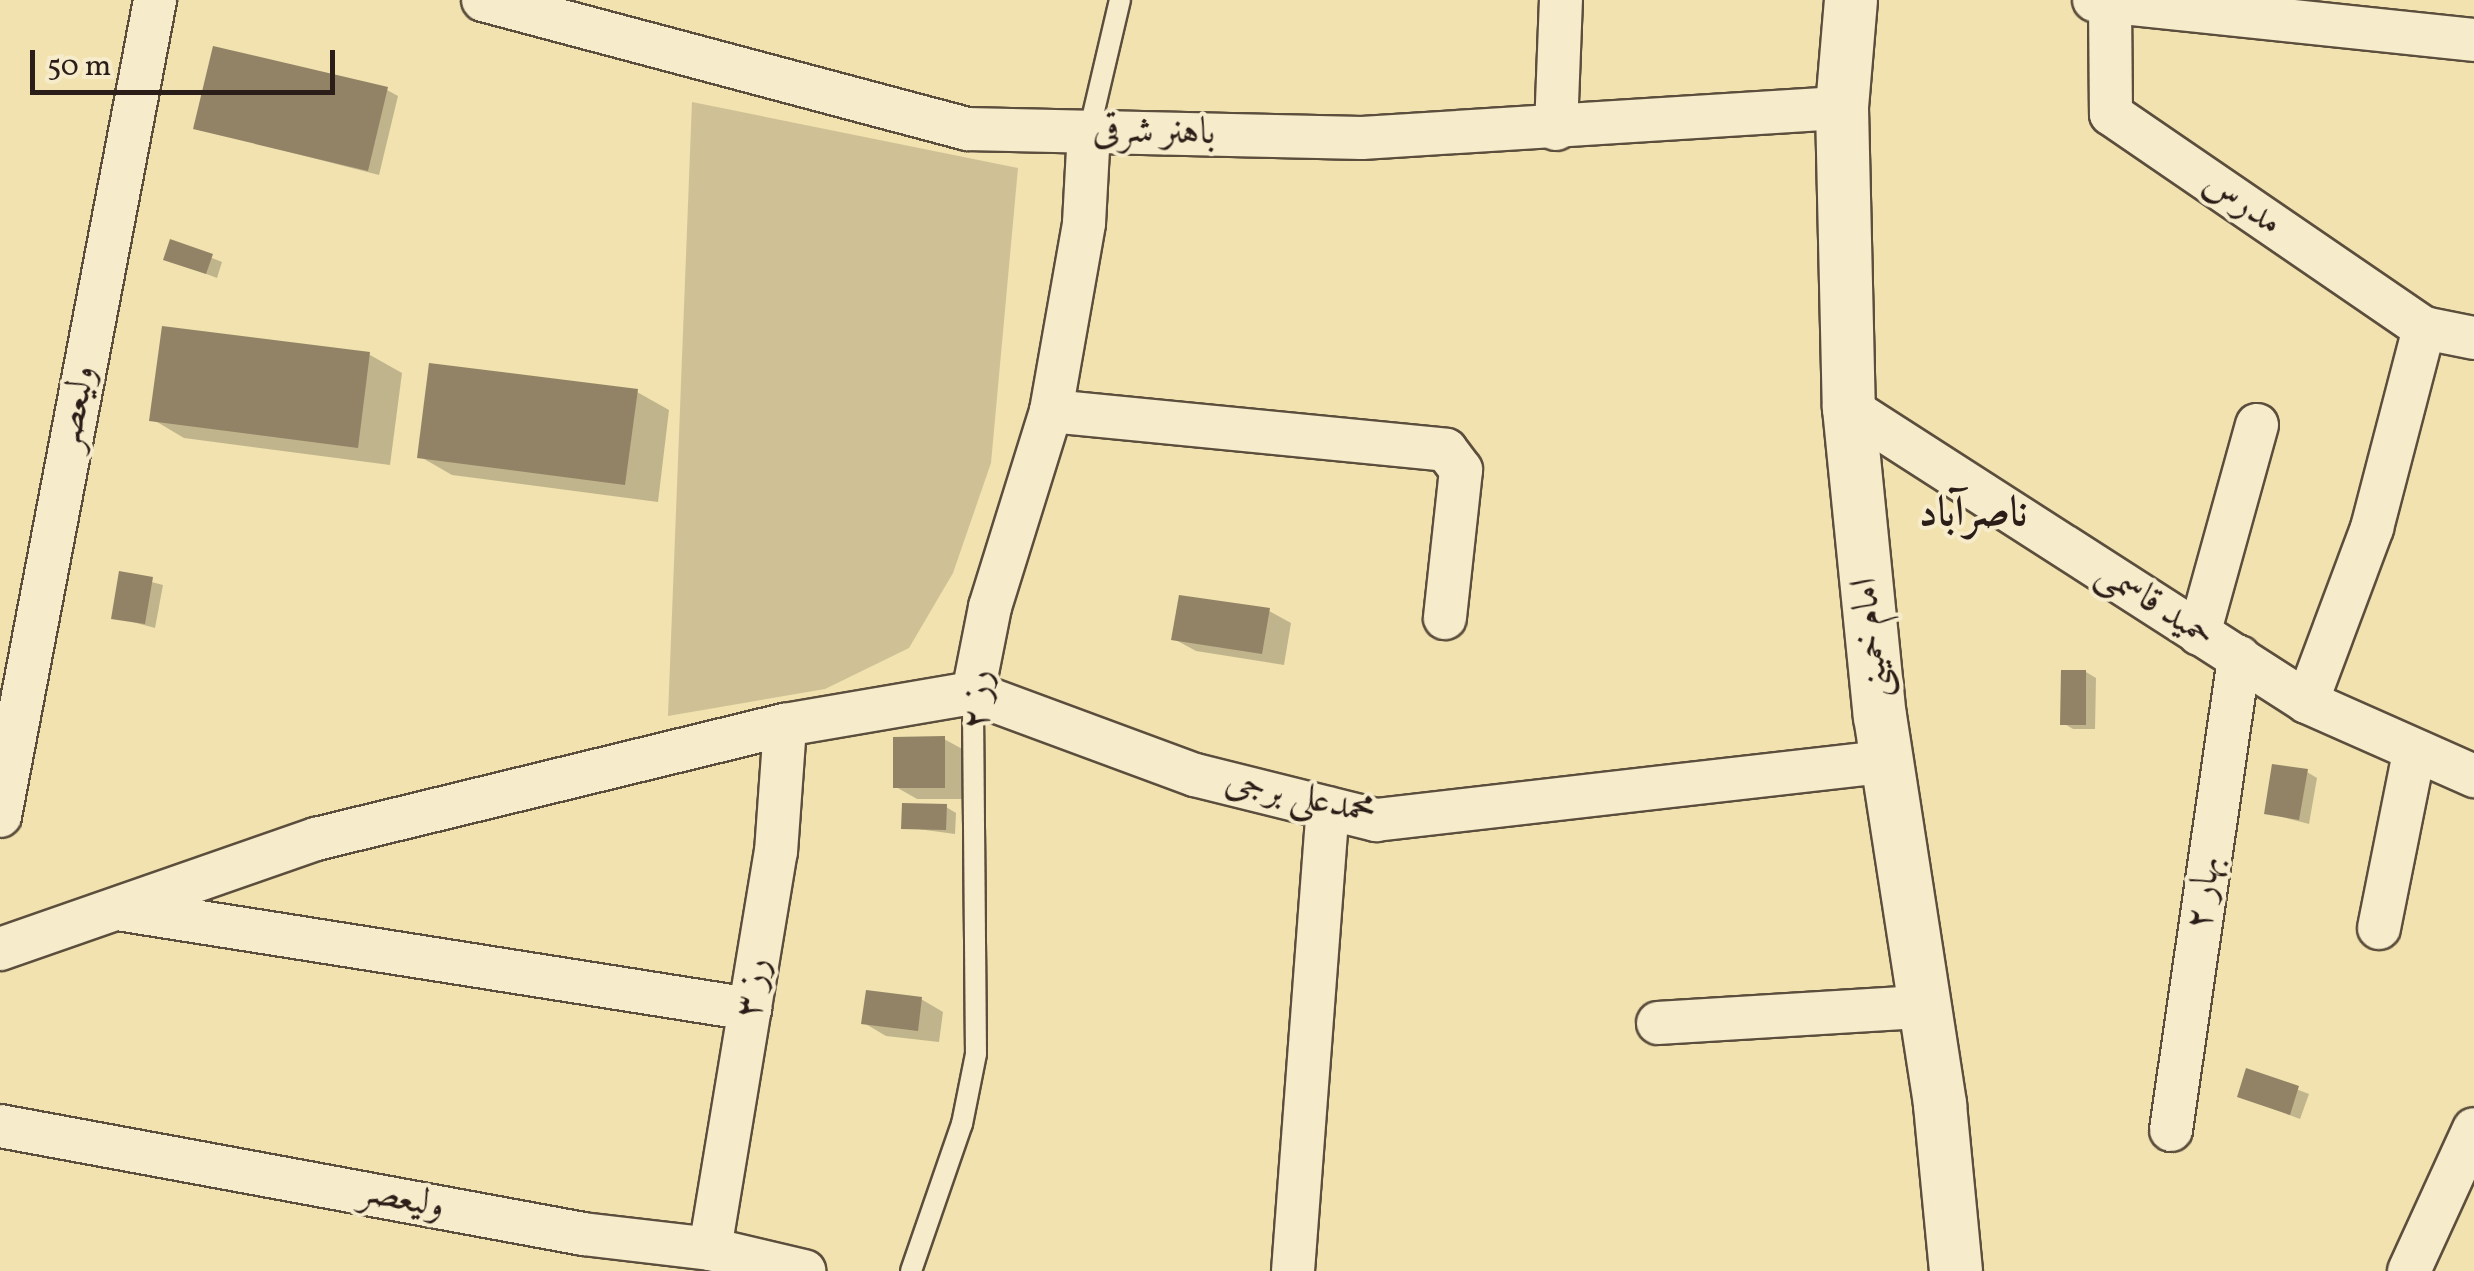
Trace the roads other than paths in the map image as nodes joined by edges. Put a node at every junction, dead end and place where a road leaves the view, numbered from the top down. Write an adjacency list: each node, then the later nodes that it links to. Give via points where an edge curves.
1 (155, 0): 26 (street, ولیعصر)
2 (483, 0): 10 (street, باهنر شرقی, via 967,129)
3 (1120, 0): 10 (lane)
4 (1561, 0): 9 (street)
5 (1851, 0): 8 (street, امام خمینی)
6 (2102, 1): 7 (street); 11 (street, مدرس, via 2110,114)
7 (2474, 40)
8 (1842, 108): 9 (street, باهنر شرقی); 13 (street, امام خمینی)
9 (1556, 129): 10 (street, باهنر شرقی, via 1362,138)
10 (1089, 132): 14 (street, رز ۲, via 1084,223)
11 (2424, 328): 12 (street, مدرس); 20 (street, via 2372,528)
12 (2474, 338)
13 (1849, 408): 17 (street, حمید قاسمی); 23 (street, امام خمینی)
14 (1050, 412): 16 (street, via 1446,450 1460,470); 19 (street, رز ۲, via 990,607)
15 (2256, 425): 17 (street)
16 (1445, 618)
17 (2198, 634): 18 (street, حمید قاسمی)
18 (2239, 657): 20 (street, حمید قاسمی); 34 (street, بهار ۲)
19 (973, 692): 21 (street); 25 (street, محمدعلی برجی, via 1195,774); 39 (lane, رز ۲, via 976,1054 962,1124)
20 (2307, 702): 22 (street, حمید قاسمی)
21 (785, 725): 27 (street, via 316,839); 31 (street, رز ۳, via 776,852)
22 (2414, 753): 24 (street, حمید قاسمی); 28 (street)
23 (1890, 761): 25 (street, محمدعلی برجی, via 1472,813 1376,820); 30 (street, امام خمینی)
24 (2474, 776)
25 (1328, 808): 40 (street)
26 (0, 816)
27 (117, 908): 29 (street); 31 (street)
28 (2379, 928)
29 (0, 950)
30 (1923, 1006): 32 (street); 41 (street, امام خمینی)
31 (750, 1010): 36 (street, رز ۳)
32 (1658, 1023)
33 (0, 1126): 37 (street, ولیعصر)
34 (2171, 1130)
35 (2474, 1130): 42 (street)
36 (710, 1248): 37 (street, ولیعصر); 38 (street, ولیعصر)
37 (580, 1253)
38 (804, 1271)
39 (911, 1271)
40 (1293, 1271)
41 (1956, 1271)
42 (2409, 1271)

